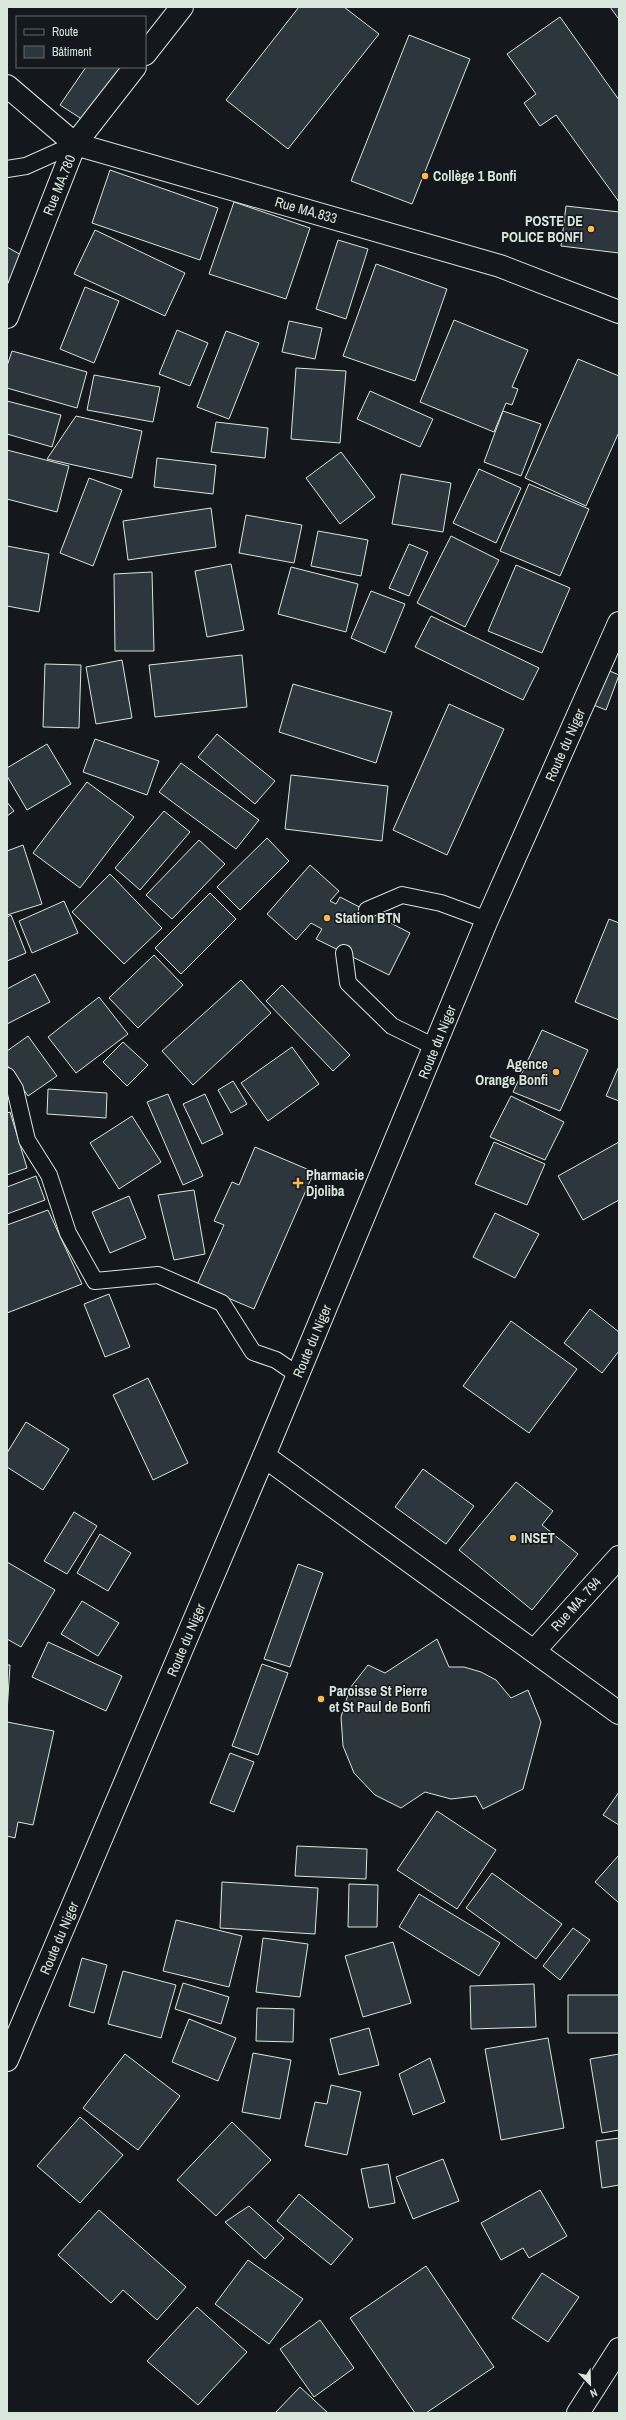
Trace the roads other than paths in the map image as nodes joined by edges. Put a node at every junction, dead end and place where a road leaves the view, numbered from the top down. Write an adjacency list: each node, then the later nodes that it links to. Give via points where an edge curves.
1 (182, 7): 2 (main road)
2 (146, 53)
3 (134, 68): 5 (main road, Rue MA.780)
4 (7, 86): 5 (main road, Rue MA.833)
5 (75, 144): 6 (lane, via 26,166); 7 (main road, Rue MA.833, via 500,266); 8 (main road, Rue MA.780)
6 (7, 169)
7 (619, 312)
8 (7, 316)
9 (619, 623): 11 (main road, Route du Niger)
10 (367, 910): 11 (lane, via 402,895 441,903)
11 (487, 920): 13 (main road, Route du Niger)
12 (344, 953): 13 (lane, via 348,983 392,1026)
13 (435, 1047): 15 (main road, Route du Niger)
14 (7, 1076): 15 (lane, via 15,1089 27,1140 49,1175 68,1233 95,1281 158,1275 222,1303 253,1352 276,1360)
15 (298, 1375): 16 (main road, Route du Niger)
16 (264, 1456): 18 (main road); 20 (main road, Route du Niger)
17 (619, 1557): 18 (main road, Rue MA. 794)
18 (534, 1651): 19 (main road)
19 (619, 1713)
20 (7, 2060)
21 (619, 2349): 22 (main road)
22 (578, 2413)

